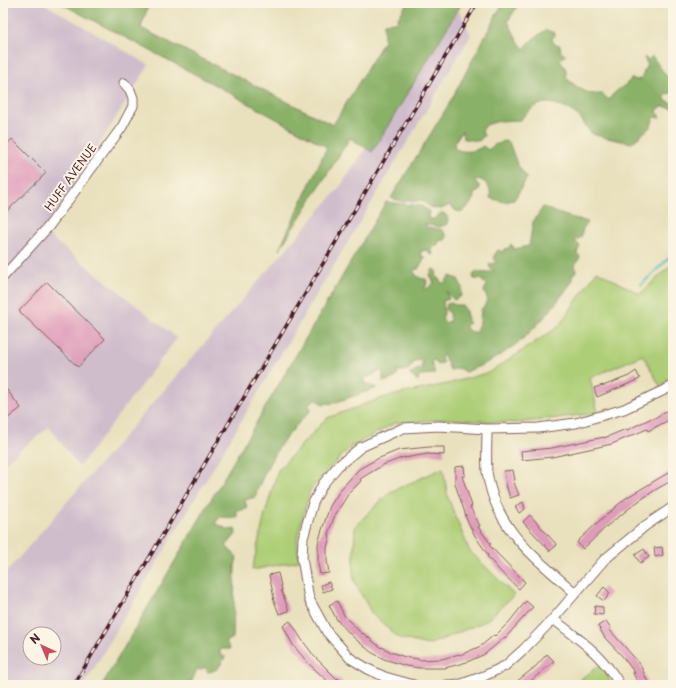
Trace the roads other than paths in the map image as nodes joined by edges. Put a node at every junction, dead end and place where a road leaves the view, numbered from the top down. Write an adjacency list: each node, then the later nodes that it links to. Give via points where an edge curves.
1 (124, 84): 2 (street, HUFF AVENUE, via 130,90 133,106 122,127 49,226)
2 (3, 277)
3 (673, 386): 4 (street, via 624,409 576,423 538,428)
4 (486, 429): 6 (street, via 487,471 491,490 505,523 526,549); 8 (street, via 439,426 403,428 361,447 338,466 323,484 303,538 302,558 309,599 327,632 350,658 368,669)
5 (672, 511): 6 (street, via 645,526 604,560)
6 (575, 594): 7 (street)
7 (553, 619): 9 (street, via 505,666 462,684); 10 (street, via 599,655)
8 (414, 685)
9 (447, 685)
10 (620, 685)

